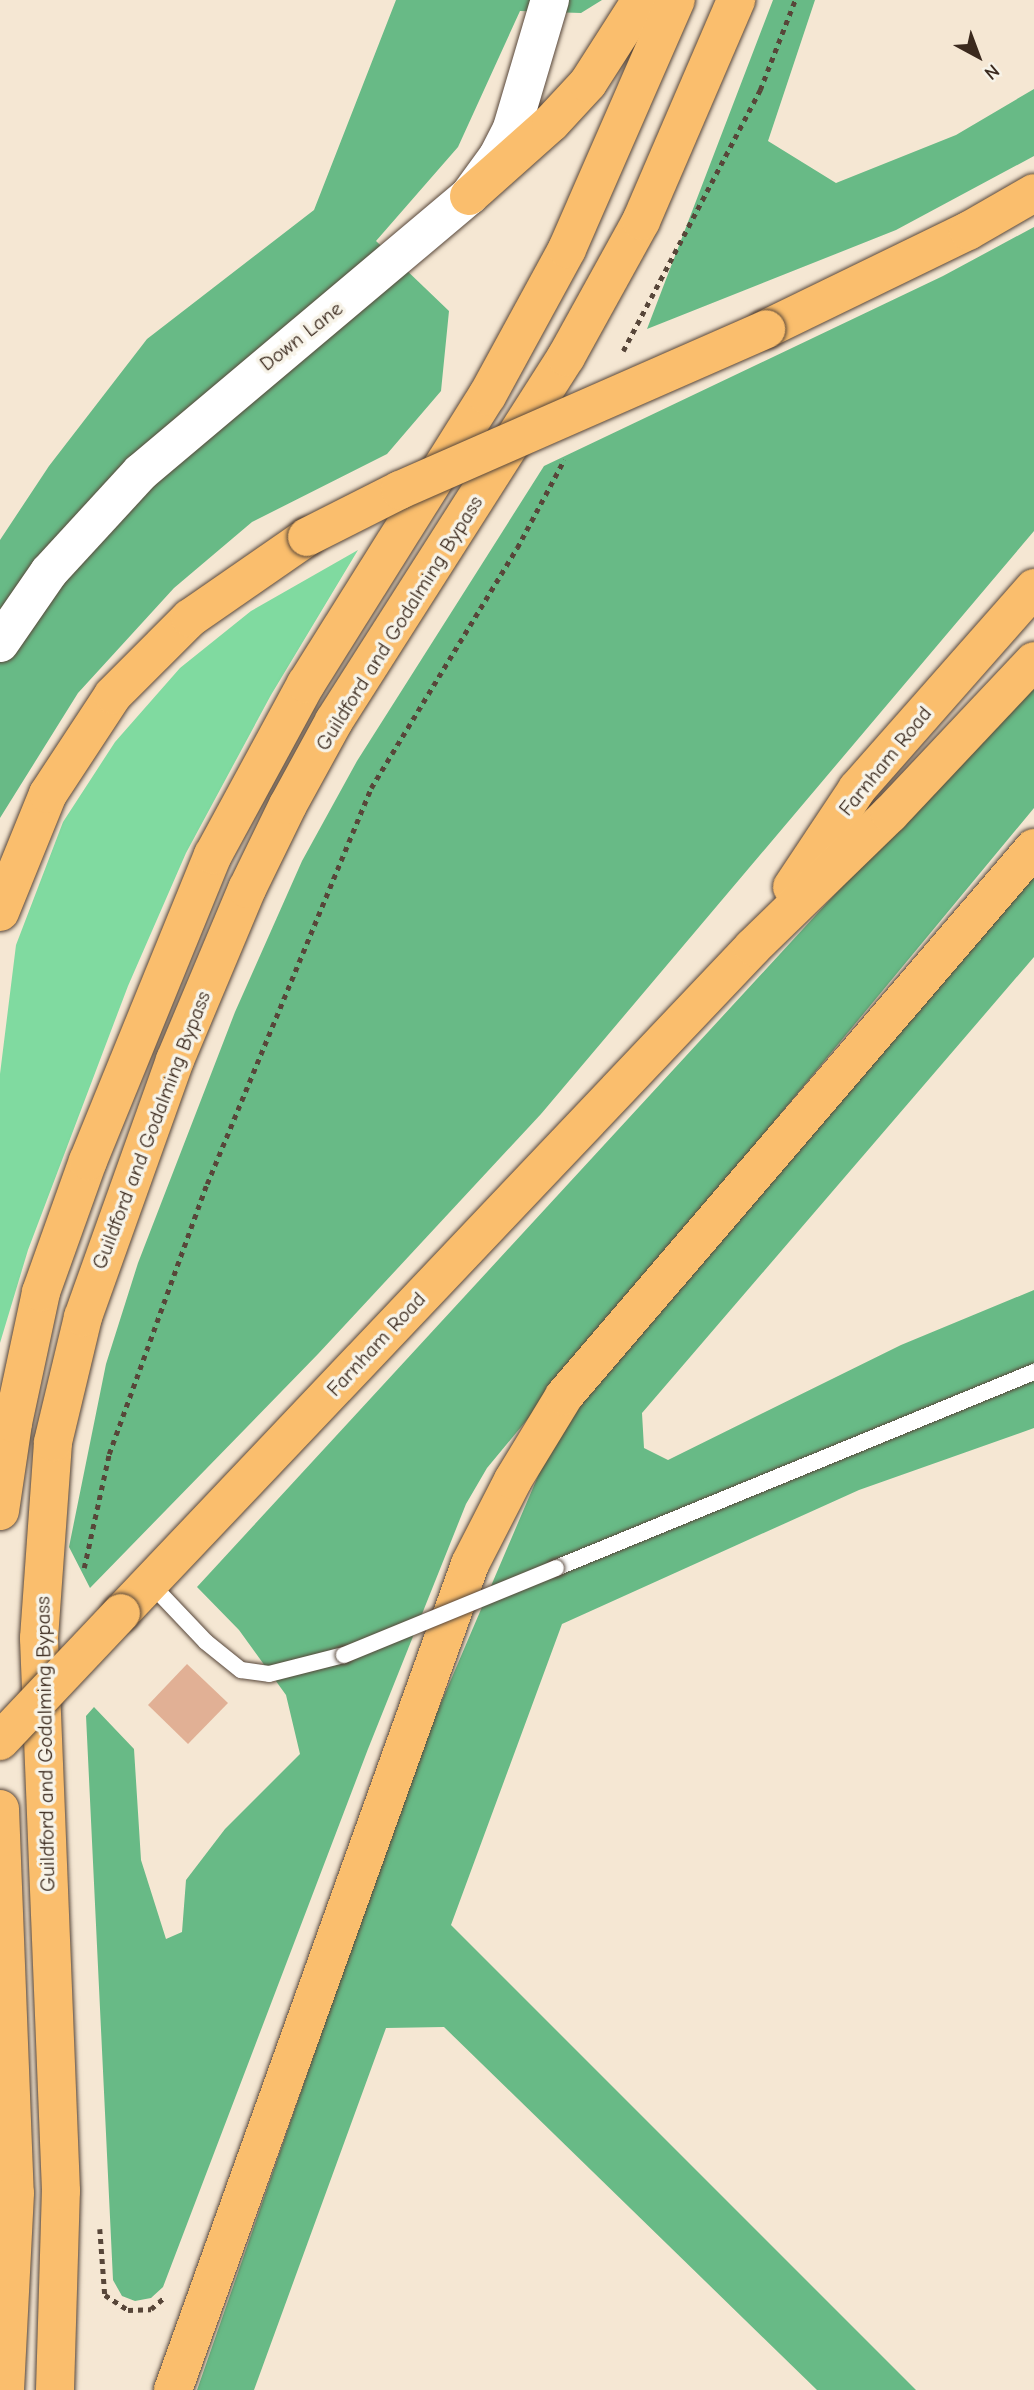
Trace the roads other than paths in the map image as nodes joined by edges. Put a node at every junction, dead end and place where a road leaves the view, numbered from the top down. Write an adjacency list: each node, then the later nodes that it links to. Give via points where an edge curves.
1 (550, 0): 6 (street, Down Lane, via 512,128)
2 (641, 0): 6 (main road, via 588,83 551,123)
3 (676, 0): 14 (main road, Guildford and Godalming Bypass, via 623,128 541,298 487,396 255,771 214,855 89,1161 41,1292)
4 (736, 0): 19 (main road, Guildford and Godalming Bypass, via 641,221 572,345 334,721 288,805 175,1060 83,1317 53,1442 39,1638 61,2191)
5 (1034, 192): 11 (main road, bridge, via 968,231 766,329 400,490 307,537 181,625 113,695 48,794)
6 (469, 196): 8 (street, Down Lane, via 141,472 49,572)
7 (1034, 588): 12 (main road, Farnham Road, via 857,789)
8 (0, 643)
9 (1034, 661): 12 (main road, Farnham Road, via 890,814)
10 (1034, 849): 20 (main road, via 564,1396 513,1480 470,1564)
11 (0, 912)
12 (753, 947): 15 (main road, Farnham Road)
13 (1034, 1372): 15 (lane, bridge, via 344,1655 269,1674 241,1670 206,1642)
14 (0, 1511)
15 (149, 1583): 16 (main road, Farnham Road, bridge)
16 (0, 1741)
17 (0, 1809): 18 (main road, Guildford and Godalming Bypass, via 15,2193)
18 (5, 2390)
19 (55, 2390)
20 (173, 2390)

